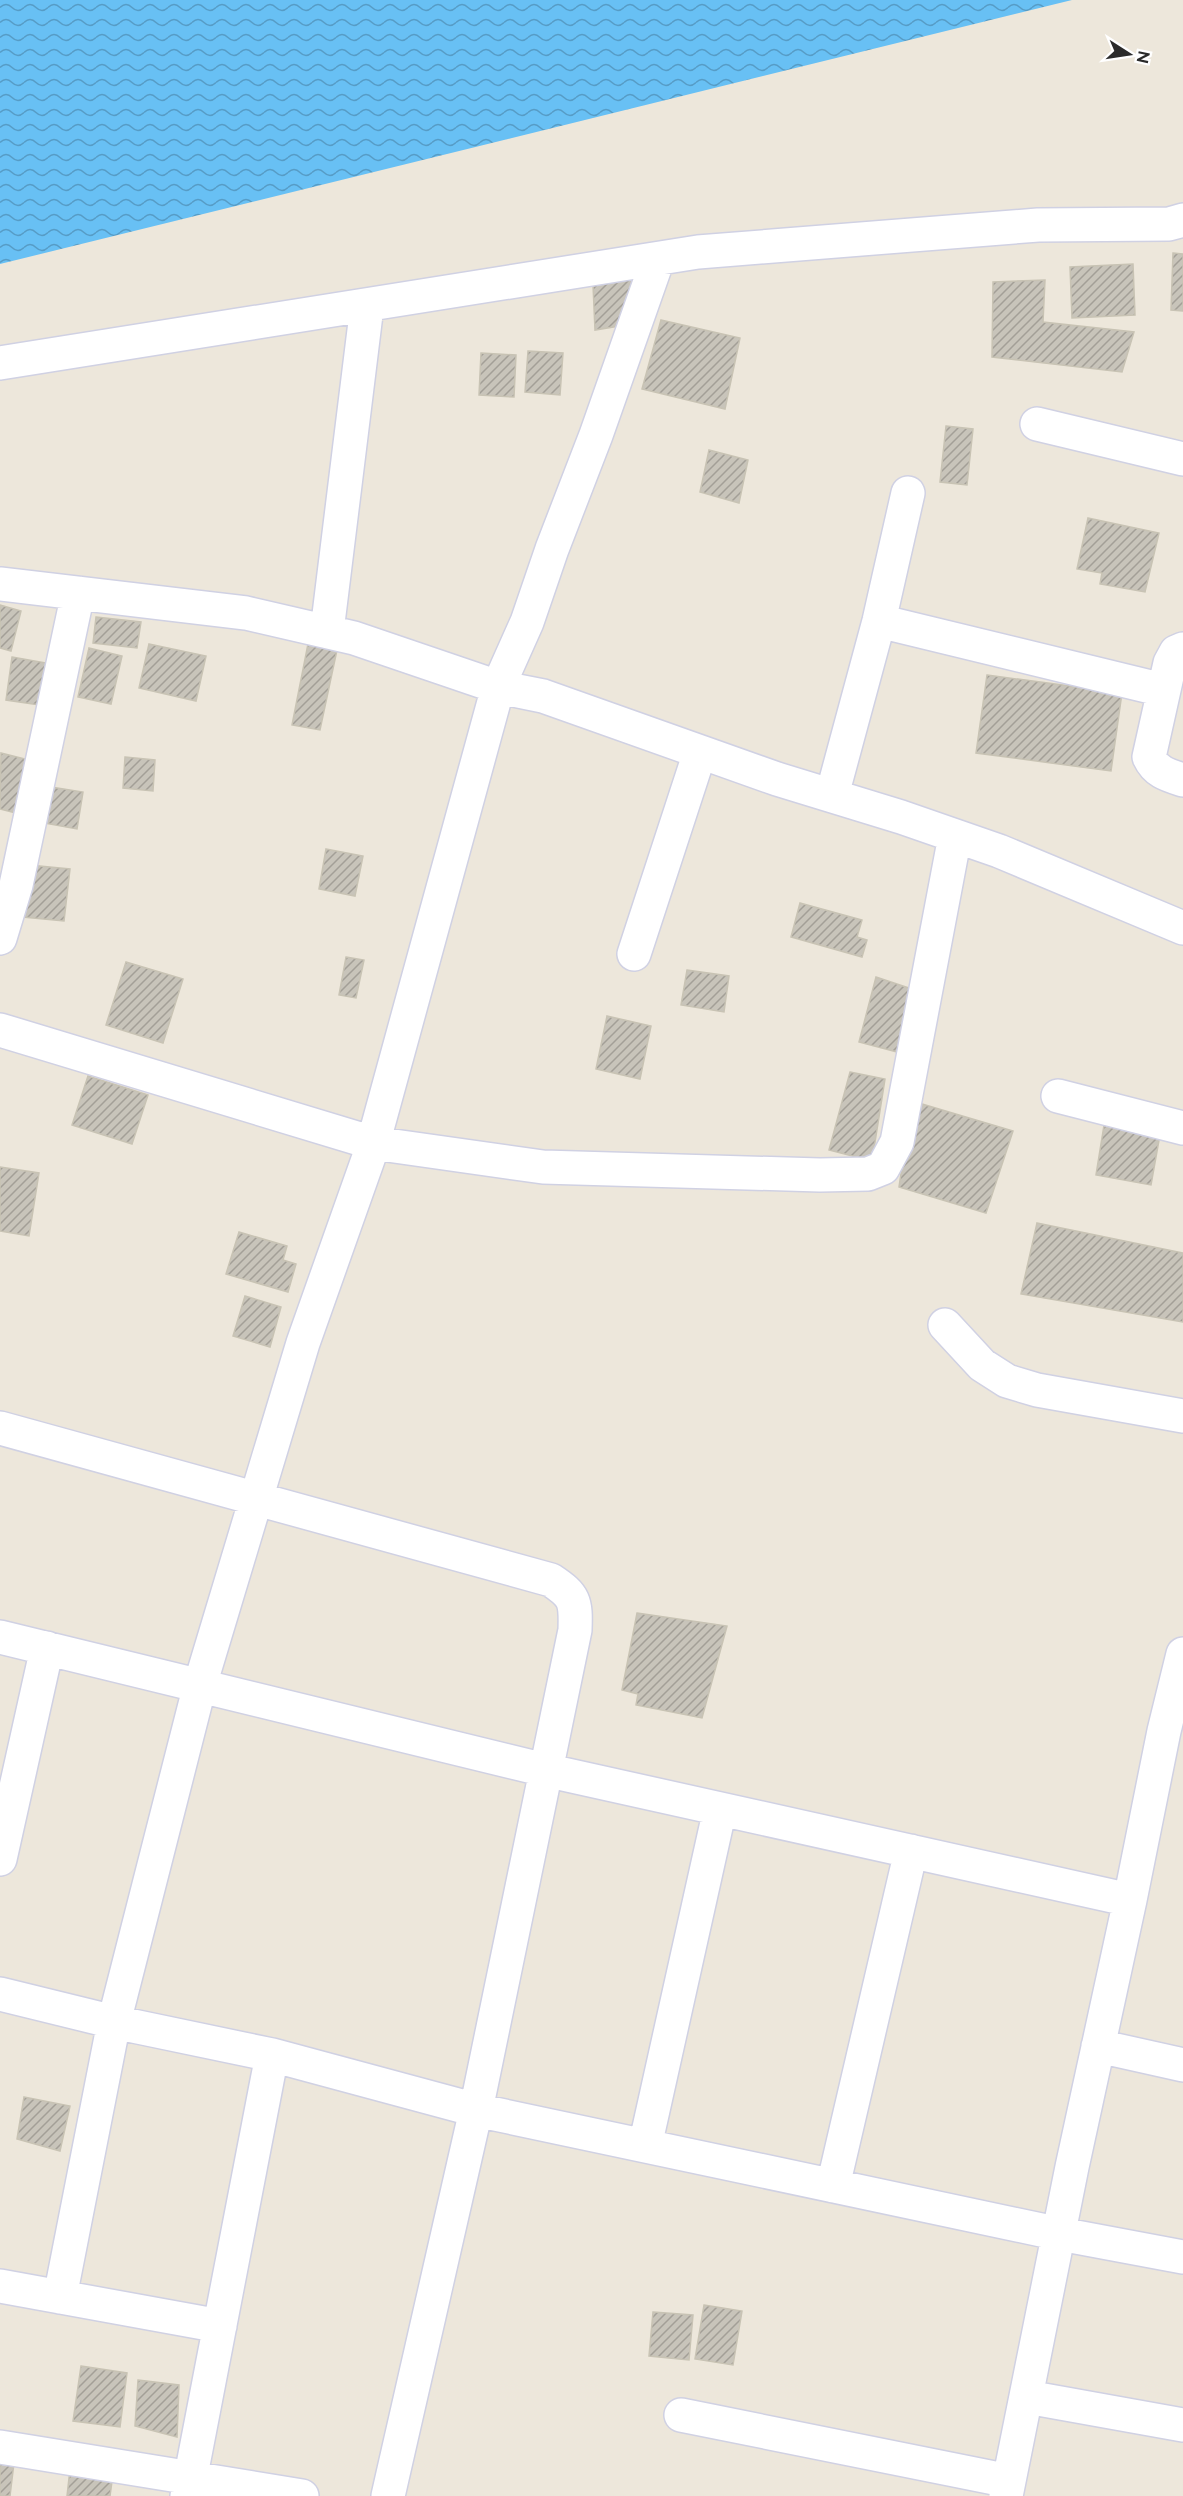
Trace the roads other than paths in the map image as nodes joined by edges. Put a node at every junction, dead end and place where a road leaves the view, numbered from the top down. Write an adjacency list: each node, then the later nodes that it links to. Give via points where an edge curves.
1 (1183, 220): 2 (street, via 1157,224 1038,225)
2 (658, 258): 3 (street); 13 (street, via 527,622)
3 (367, 306): 4 (street); 11 (street)
4 (0, 363)
5 (1037, 424): 6 (street)
6 (1183, 459)
7 (908, 493): 10 (street)
8 (0, 584): 9 (street)
9 (78, 593): 11 (street, via 246,613); 20 (street, via 16,885)
10 (879, 621): 14 (street); 17 (street)
11 (327, 631): 13 (street)
12 (1183, 649): 14 (street, via 1176,652 1170,663)
13 (498, 687): 15 (street, via 543,696); 25 (street)
14 (1163, 690): 16 (street, via 1149,757 1165,775)
15 (700, 752): 17 (street); 21 (street)
16 (1183, 780)
17 (832, 795): 18 (street)
18 (955, 836): 19 (street); 25 (street, via 897,1142 883,1168 868,1174 820,1175 543,1167)
19 (1183, 928)
20 (0, 938)
21 (634, 954)
22 (0, 1030): 25 (street)
23 (1058, 1096): 24 (street)
24 (1183, 1128)
25 (373, 1143): 29 (street, via 303,1343)
26 (945, 1325): 27 (street, via 982,1365 1007,1381)
27 (1183, 1416)
28 (0, 1428): 29 (street)
29 (256, 1499): 33 (street); 35 (street, via 551,1580 570,1593 576,1607 575,1630)
30 (0, 1636): 31 (street)
31 (47, 1648): 33 (street); 38 (street)
32 (1183, 1654): 34 (street)
33 (200, 1685): 35 (street); 41 (street)
34 (1174, 1733): 39 (street)
35 (545, 1770): 36 (street); 45 (street)
36 (720, 1809): 37 (street); 46 (street)
37 (911, 1851): 39 (street); 47 (street)
38 (0, 1859)
39 (1130, 1900): 42 (street)
40 (0, 1994): 41 (street)
41 (114, 2022): 43 (street); 51 (street)
42 (1098, 2046): 44 (street); 48 (street)
43 (272, 2055): 45 (street); 52 (street)
44 (1183, 2065)
45 (476, 2110): 46 (street); 60 (street)
46 (645, 2146): 47 (street)
47 (833, 2186): 48 (street)
48 (1060, 2234): 49 (street); 53 (street)
49 (1183, 2257)
50 (0, 2286): 51 (street)
51 (60, 2297): 52 (street)
52 (220, 2326): 57 (street)
53 (1027, 2397): 55 (street); 58 (street)
54 (681, 2415): 58 (street)
55 (1183, 2425)
56 (0, 2446): 57 (street)
57 (189, 2487): 59 (street)
58 (1008, 2488)
59 (302, 2496)
60 (388, 2496)

